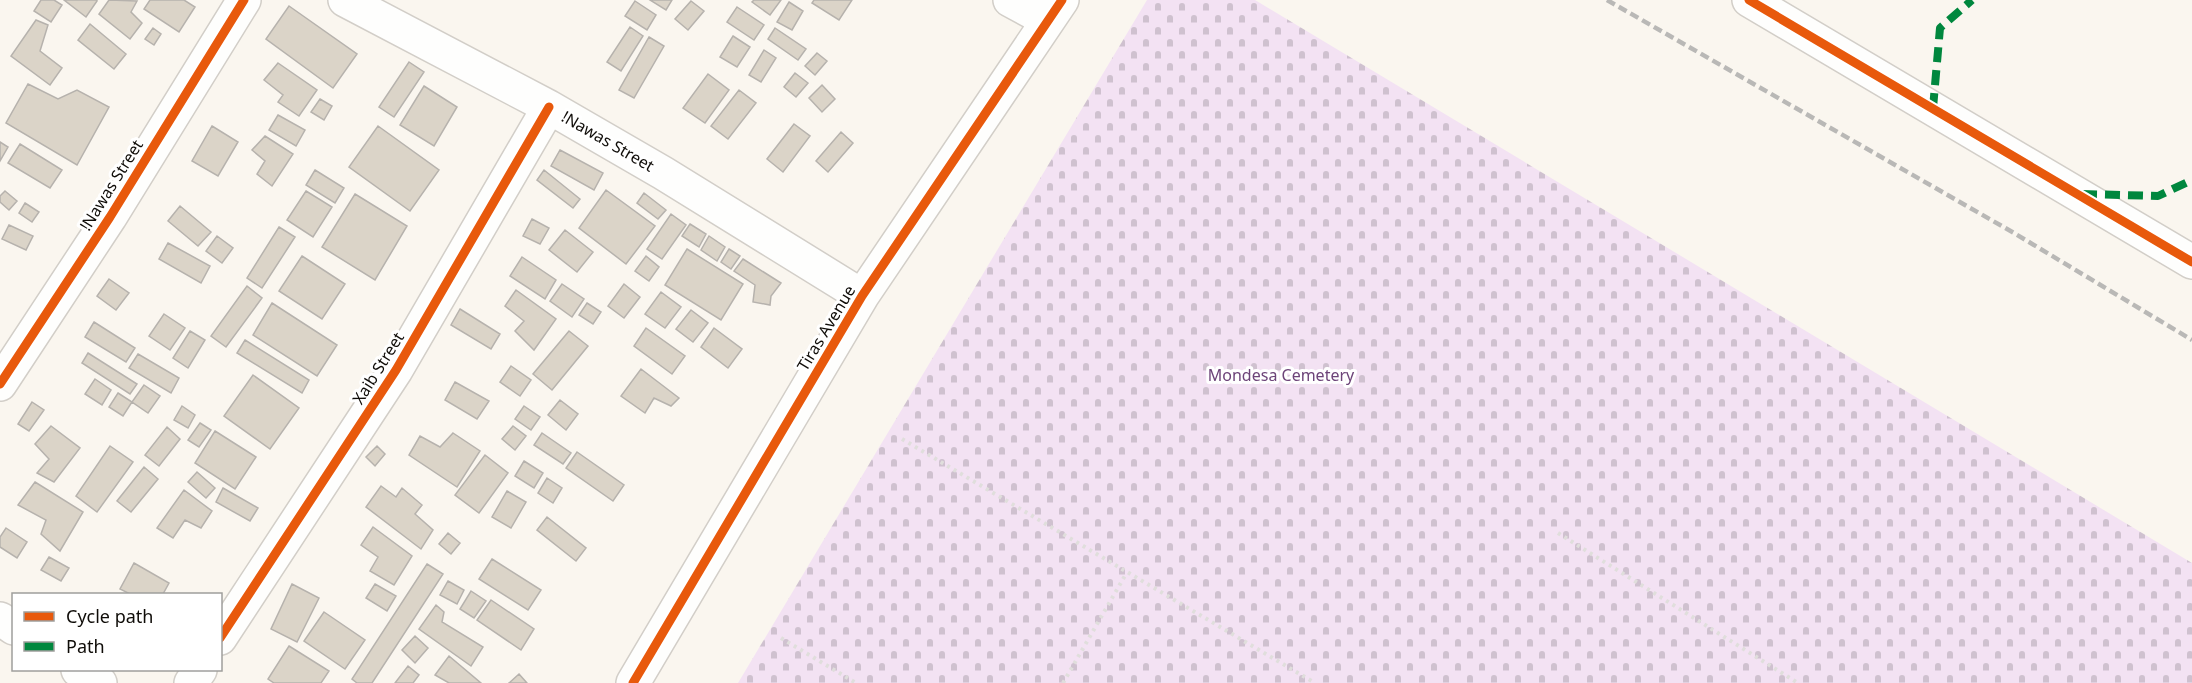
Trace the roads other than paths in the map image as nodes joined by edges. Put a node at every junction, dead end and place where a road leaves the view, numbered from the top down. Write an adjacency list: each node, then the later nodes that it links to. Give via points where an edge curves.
1 (244, 0): 9 (street, !Nawas Street, via 110,217)
2 (345, 0): 6 (street, !Nawas Street)
3 (1010, 0): 5 (street)
4 (1749, 0): 7 (street)
5 (1054, 10): 8 (street, Tiras Avenue)
6 (549, 107): 8 (street, !Nawas Street); 10 (street, Xaib Street, via 396,370)
7 (2192, 262)
8 (862, 296): 13 (street, Tiras Avenue)
9 (0, 384)
10 (222, 635)
11 (81, 671): 12 (street)
12 (100, 683)
13 (633, 683)

